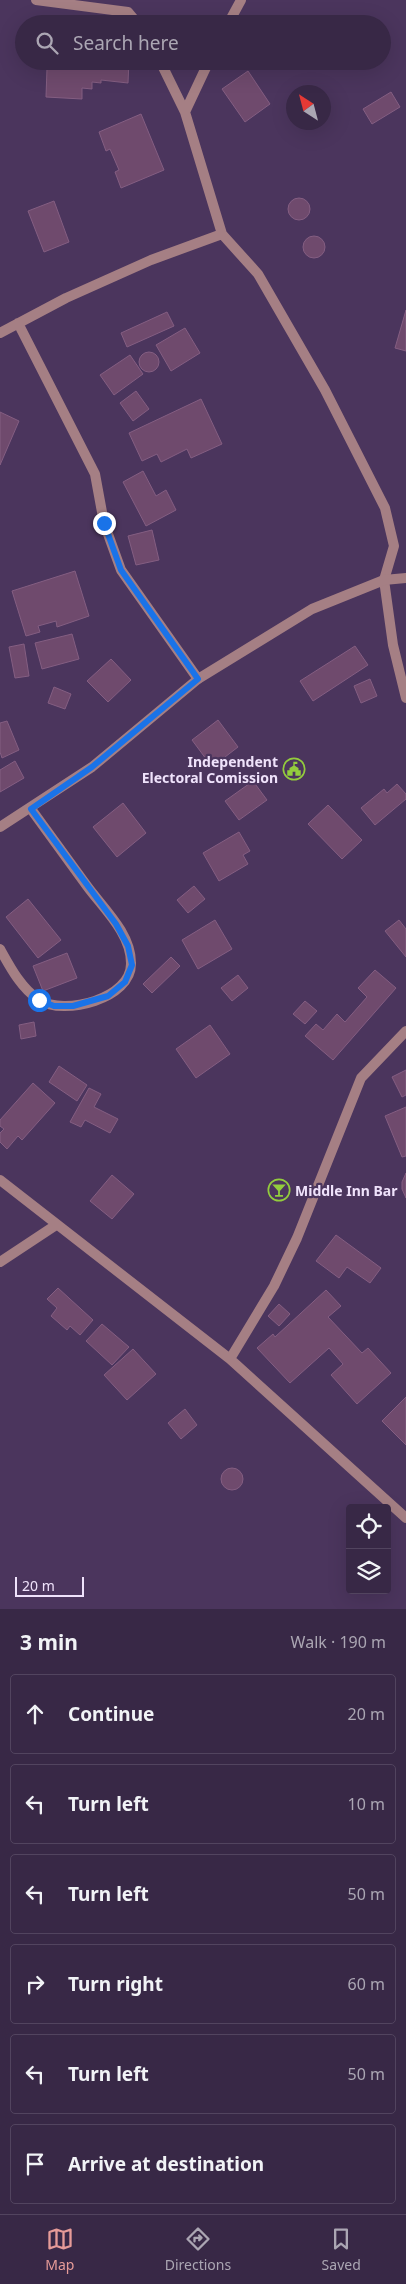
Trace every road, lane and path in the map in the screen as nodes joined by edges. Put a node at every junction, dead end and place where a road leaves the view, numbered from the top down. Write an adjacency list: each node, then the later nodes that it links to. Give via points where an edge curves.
1 (36, 0): 3 (street, via 128,12)
2 (241, 0): 4 (street)
3 (130, 15)
4 (233, 15)
5 (164, 70): 7 (street)
6 (205, 70): 7 (street)
7 (184, 112): 8 (street)
8 (222, 234): 9 (street, via 142,264); 12 (street, via 258,274 325,390 385,508 394,546)
9 (18, 323): 10 (street); 13 (street, via 95,474 104,523 121,570)
10 (0, 333)
11 (406, 578): 12 (street)
12 (384, 580): 13 (street, via 312,609); 14 (street, via 393,645)
13 (198, 679): 15 (street, via 92,767)
14 (406, 698)
15 (31, 809): 16 (street); 17 (street, via 116,924 128,946 132,965 125,982 108,996 73,1006 54,1006 29,992)
16 (0, 827)
17 (0, 949)
18 (406, 1031): 22 (street, via 362,1078 297,1238 274,1286)
19 (0, 1180): 20 (street)
20 (56, 1225): 21 (street); 22 (street)
21 (0, 1262)
22 (230, 1359): 23 (street)
23 (406, 1518)

